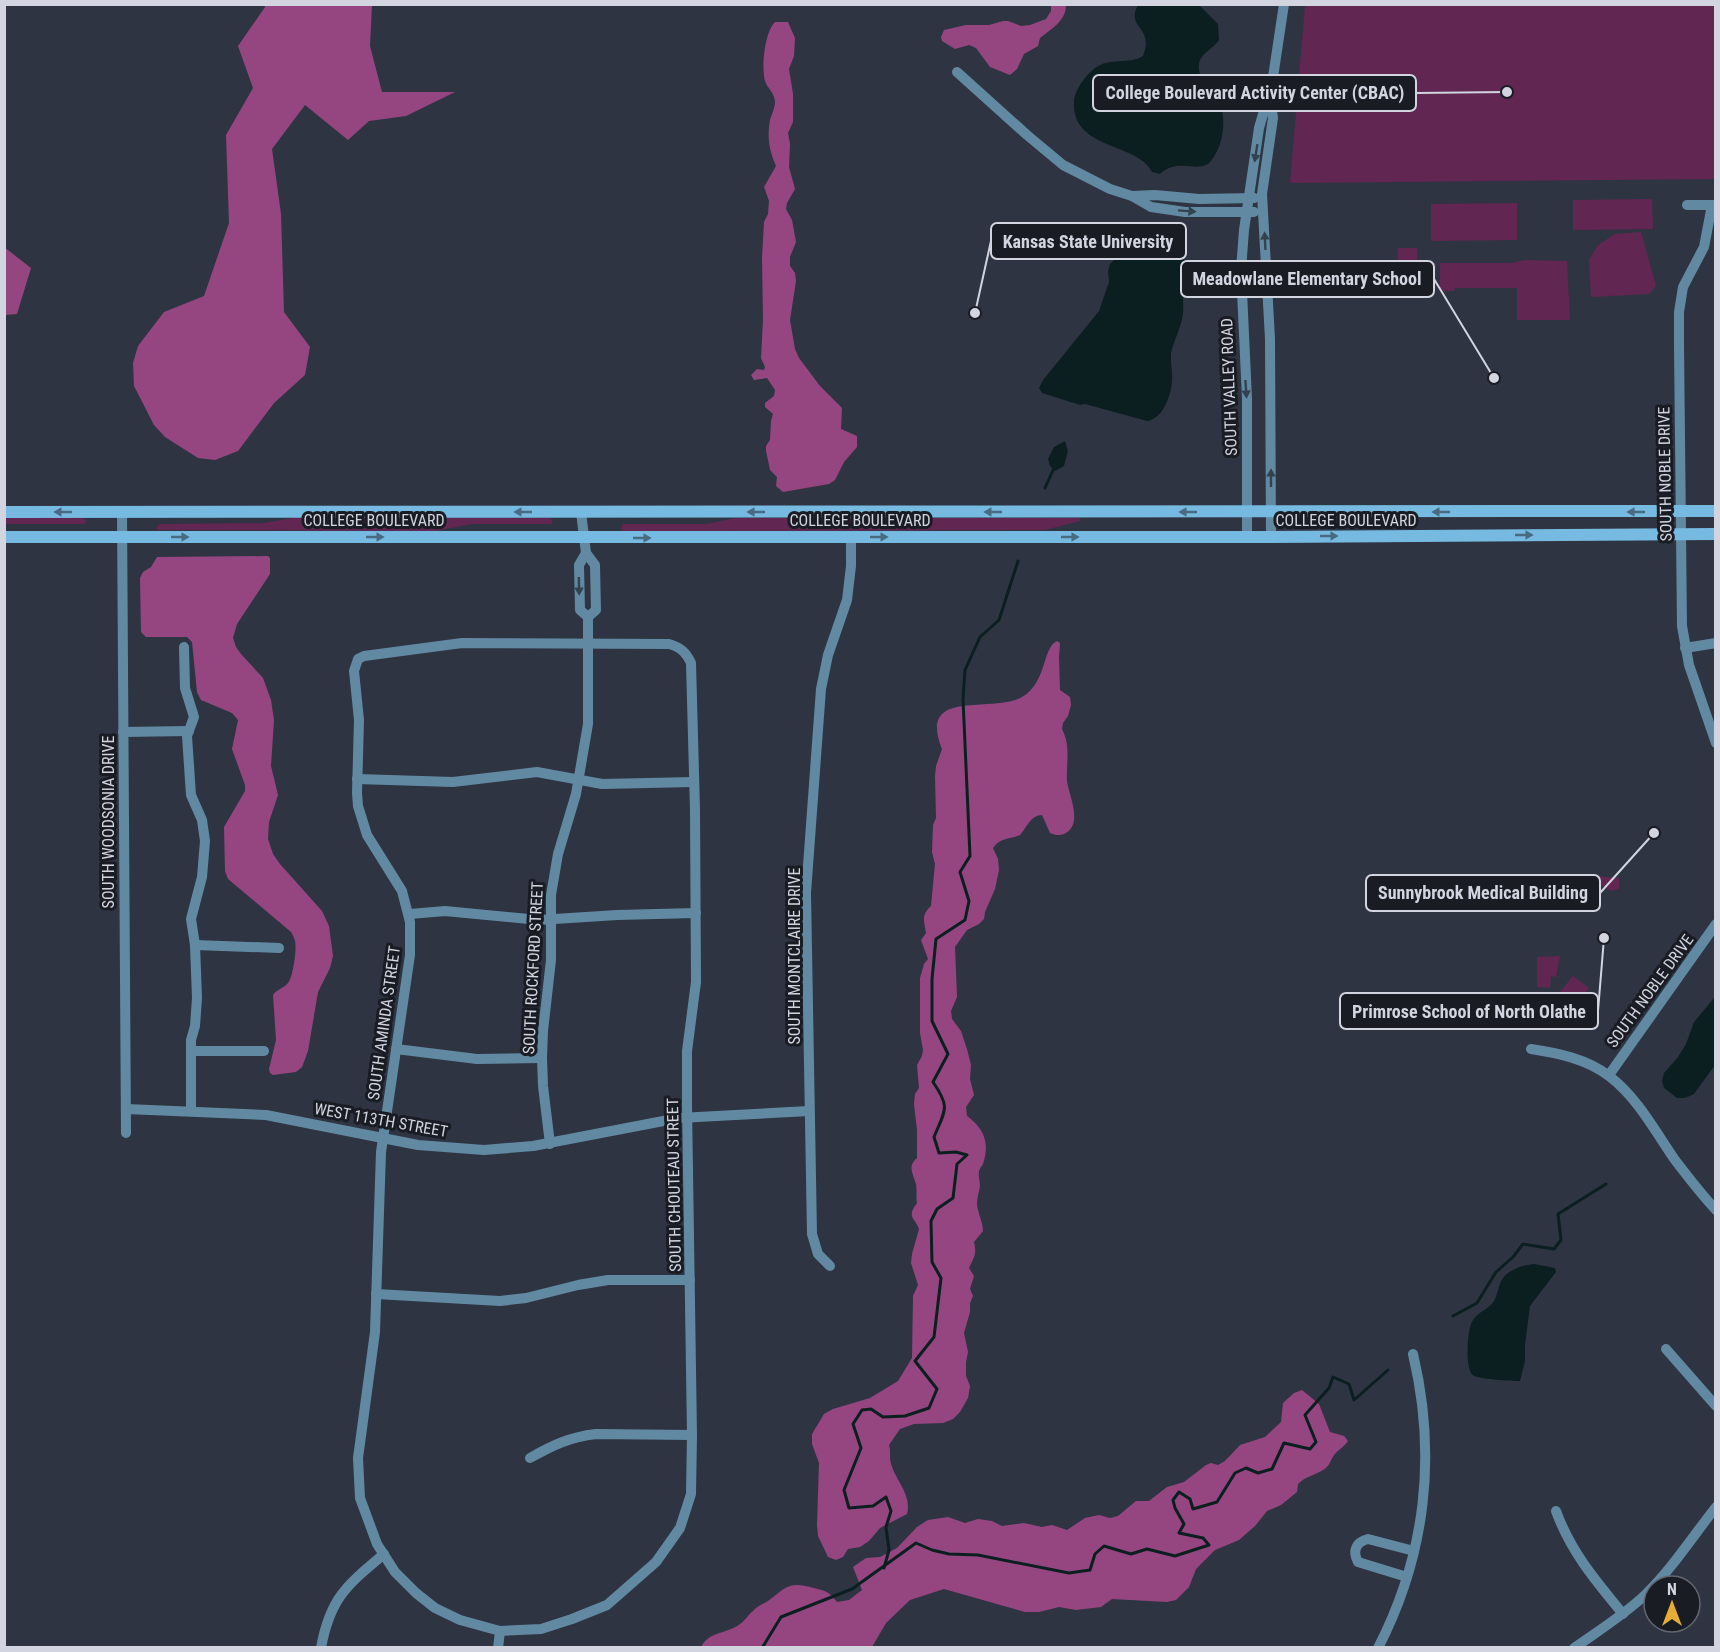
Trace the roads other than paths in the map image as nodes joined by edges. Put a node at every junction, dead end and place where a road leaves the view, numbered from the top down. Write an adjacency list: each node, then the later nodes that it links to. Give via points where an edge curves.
1 (1284, 4): 3 (street, SOUTH VALLEY ROAD)
2 (957, 72): 4 (street, via 1064,165)
3 (1270, 97): 5 (street, SOUTH VALLEY ROAD, one-way to 5, via 1259,128); 6 (street, SOUTH VALLEY ROAD, via 1273,118)
4 (1132, 196): 5 (street); 9 (street, one-way to 9, via 1151,207 1185,212)
5 (1249, 198): 6 (street); 9 (street, SOUTH VALLEY ROAD)
6 (1262, 199): 10 (street, SOUTH VALLEY ROAD)
7 (1687, 205): 8 (street)
8 (1714, 205): 17 (street, SOUTH NOBLE DRIVE, via 1704,246 1687,275 1680,299)
9 (1247, 212): 10 (street); 15 (street, SOUTH VALLEY ROAD, one-way to 15, via 1241,270)
10 (1263, 213): 16 (street, SOUTH VALLEY ROAD, one-way to 10, via 1270,339)
11 (1716, 511): 17 (main road, COLLEGE BOULEVARD)
12 (4, 512): 13 (main road, COLLEGE BOULEVARD, one-way to 12)
13 (122, 512): 14 (main road, COLLEGE BOULEVARD, one-way to 13); 22 (street, SOUTH WOODSONIA DRIVE)
14 (581, 512): 15 (main road, COLLEGE BOULEVARD, one-way to 14); 25 (street, SOUTH ROCKFORD STREET)
15 (1247, 512): 16 (main road, COLLEGE BOULEVARD); 20 (street, SOUTH VALLEY ROAD)
16 (1271, 512): 17 (main road, COLLEGE BOULEVARD, one-way to 16); 24 (street, SOUTH VALLEY ROAD)
17 (1680, 512): 18 (street, SOUTH NOBLE DRIVE)
18 (1681, 534): 19 (main road, COLLEGE BOULEVARD); 24 (main road, COLLEGE BOULEVARD, one-way to 18); 31 (street, SOUTH NOBLE DRIVE)
19 (1716, 534)
20 (1247, 536): 23 (main road, COLLEGE BOULEVARD, one-way to 20); 24 (main road, COLLEGE BOULEVARD)
21 (4, 537): 22 (main road, COLLEGE BOULEVARD)
22 (122, 537): 25 (main road, COLLEGE BOULEVARD, one-way to 25); 33 (street, SOUTH WOODSONIA DRIVE)
23 (851, 537): 25 (main road, COLLEGE BOULEVARD, one-way to 23); 54 (street, SOUTH MONTCLAIRE DRIVE, via 847,600 821,689 806,892)
24 (1271, 537)
25 (584, 538): 26 (street, SOUTH ROCKFORD STREET)
26 (586, 553): 27 (street, SOUTH ROCKFORD STREET, one-way to 27, via 579,565 580,610); 27 (street, SOUTH ROCKFORD STREET, via 595,565 596,610)
27 (588, 617): 29 (street, SOUTH ROCKFORD STREET)
28 (1716, 643): 31 (street)
29 (588, 645): 35 (street, SOUTH AMINDA STREET, via 462,643 358,659 354,671 359,720); 36 (street, SOUTH ROCKFORD STREET, via 588,724); 37 (street, SOUTH CHOUTEAU STREET, via 669,644 686,654 691,663)
30 (184, 647): 32 (street, via 185,688 194,717)
31 (1685, 648): 34 (street, SOUTH NOBLE DRIVE)
32 (189, 731): 33 (street); 43 (street, via 191,795 202,820 205,841 202,878 191,920)
33 (123, 732): 52 (street, SOUTH WOODSONIA DRIVE)
34 (1716, 743)
35 (357, 779): 36 (street, via 453,782 537,772); 39 (street, SOUTH AMINDA STREET, via 358,806 367,835 402,891)
36 (579, 779): 37 (street, via 602,784); 40 (street, SOUTH ROCKFORD STREET, via 555,868)
37 (694, 782): 38 (street, SOUTH CHOUTEAU STREET)
38 (696, 913): 40 (street); 55 (street, SOUTH CHOUTEAU STREET, via 696,982 687,1051)
39 (410, 914): 40 (street, via 445,911); 46 (street, SOUTH AMINDA STREET, via 410,955)
40 (550, 920): 50 (street, SOUTH ROCKFORD STREET, via 551,960)
41 (1716, 924): 42 (street, SOUTH NOBLE DRIVE)
42 (1705, 940): 44 (street); 51 (street, SOUTH NOBLE DRIVE)
43 (195, 945): 45 (street); 48 (street, via 197,998)
44 (1716, 947)
45 (279, 948)
46 (396, 1049): 50 (street, via 477,1059); 57 (street, SOUTH AMINDA STREET)
47 (1532, 1049): 51 (street, via 1575,1059)
48 (192, 1051): 49 (street); 53 (street)
49 (264, 1052)
50 (542, 1058): 58 (street, SOUTH ROCKFORD STREET)
51 (1609, 1075): 59 (street)
52 (126, 1109): 53 (street, WEST 113TH STREET); 56 (street, SOUTH WOODSONIA DRIVE)
53 (191, 1111): 57 (street, WEST 113TH STREET, via 266,1115)
54 (809, 1111): 55 (street, WEST 113TH STREET); 60 (street, SOUTH MONTCLAIRE DRIVE, via 812,1234 818,1254)
55 (687, 1118): 58 (street, WEST 113TH STREET); 61 (street, SOUTH CHOUTEAU STREET)
56 (126, 1133)
57 (383, 1137): 58 (street, WEST 113TH STREET, via 418,1145 484,1150); 62 (street, SOUTH AMINDA STREET)
58 (550, 1143)
59 (1716, 1210)
60 (830, 1266)
61 (690, 1280): 62 (street, via 595,1281 500,1301); 66 (street, SOUTH CHOUTEAU STREET)
62 (376, 1294): 71 (street, SOUTH AMINDA STREET, via 375,1332 358,1458 360,1498)
63 (1666, 1349): 65 (street)
64 (1413, 1354): 70 (street, via 1420,1383 1427,1462 1424,1505)
65 (1716, 1406)
66 (692, 1435): 67 (street, via 589,1435 561,1441); 75 (street, SOUTH CHOUTEAU STREET, via 691,1494 680,1528 656,1562 607,1605 541,1629)
67 (530, 1458)
68 (1716, 1507): 74 (street, via 1673,1563)
69 (1556, 1511): 74 (street, via 1565,1536)
70 (1414, 1551): 72 (street); 72 (street, via 1368,1539 1362,1540 1355,1550 1358,1562)
71 (384, 1554): 73 (street, SOUTH AMINDA STREET, via 396,1572); 76 (street, via 350,1582 331,1609)
72 (1407, 1577): 78 (street)
73 (435, 1608): 75 (street, SOUTH CHOUTEAU STREET)
74 (1623, 1614): 79 (street)
75 (500, 1632): 77 (street)
76 (321, 1647)
77 (498, 1647)
78 (1378, 1647)
79 (1574, 1647)

